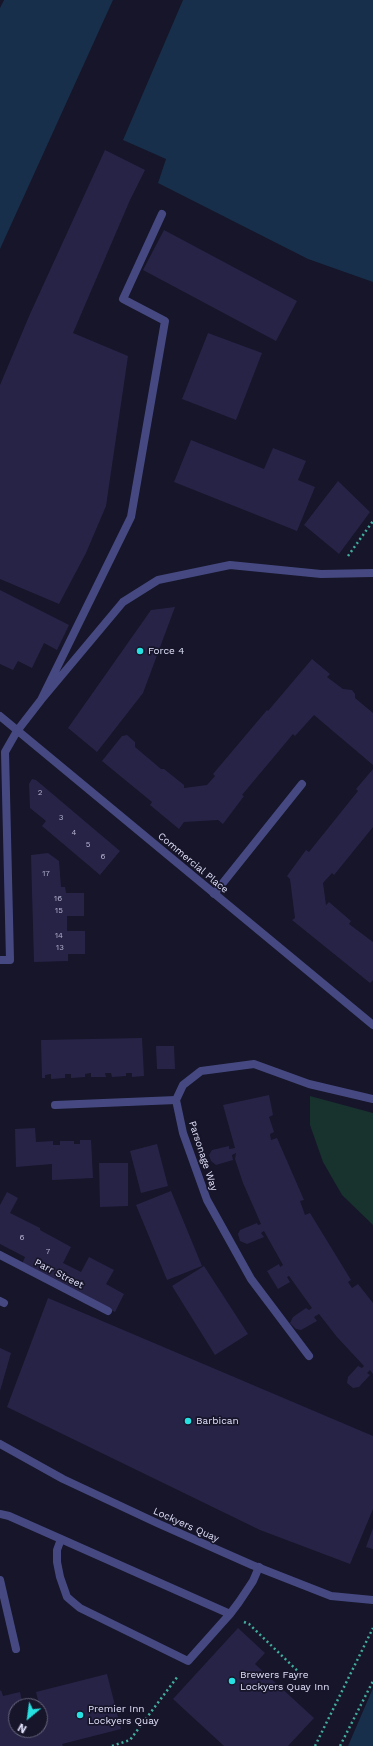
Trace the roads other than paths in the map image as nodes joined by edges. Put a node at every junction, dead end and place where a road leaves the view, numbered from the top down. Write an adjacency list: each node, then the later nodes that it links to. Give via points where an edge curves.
1 (162, 214): 3 (street, via 124,299 165,321 131,517)
2 (373, 573): 3 (street, via 321,574 230,564 158,580 122,602)
3 (41, 700): 5 (street)
4 (0, 716): 5 (street, Commercial Place)
5 (17, 731): 7 (street, Commercial Place); 8 (street, via 5,752 10,960)
6 (302, 784): 7 (street)
7 (214, 894): 9 (street, Commercial Place)
8 (0, 960)
9 (373, 1025)
10 (373, 1099): 11 (street, via 309,1084 254,1064 201,1071 182,1085)
11 (176, 1100): 12 (street); 15 (street, Parsonage Way, via 183,1133 207,1200 250,1279)
12 (55, 1105)
13 (0, 1255): 14 (street, Parr Street)
14 (108, 1311)
15 (309, 1356)
16 (0, 1444): 19 (street, Lockyers Quay, via 63,1479)
17 (0, 1514): 18 (street)
18 (61, 1540): 22 (street); 22 (street, via 57,1550 57,1562 67,1597 80,1608 188,1661)
19 (259, 1568): 21 (street, Lockyers Quay, via 331,1596); 22 (street)
20 (0, 1580): 23 (street)
21 (373, 1600)
22 (230, 1614)
23 (16, 1650)

